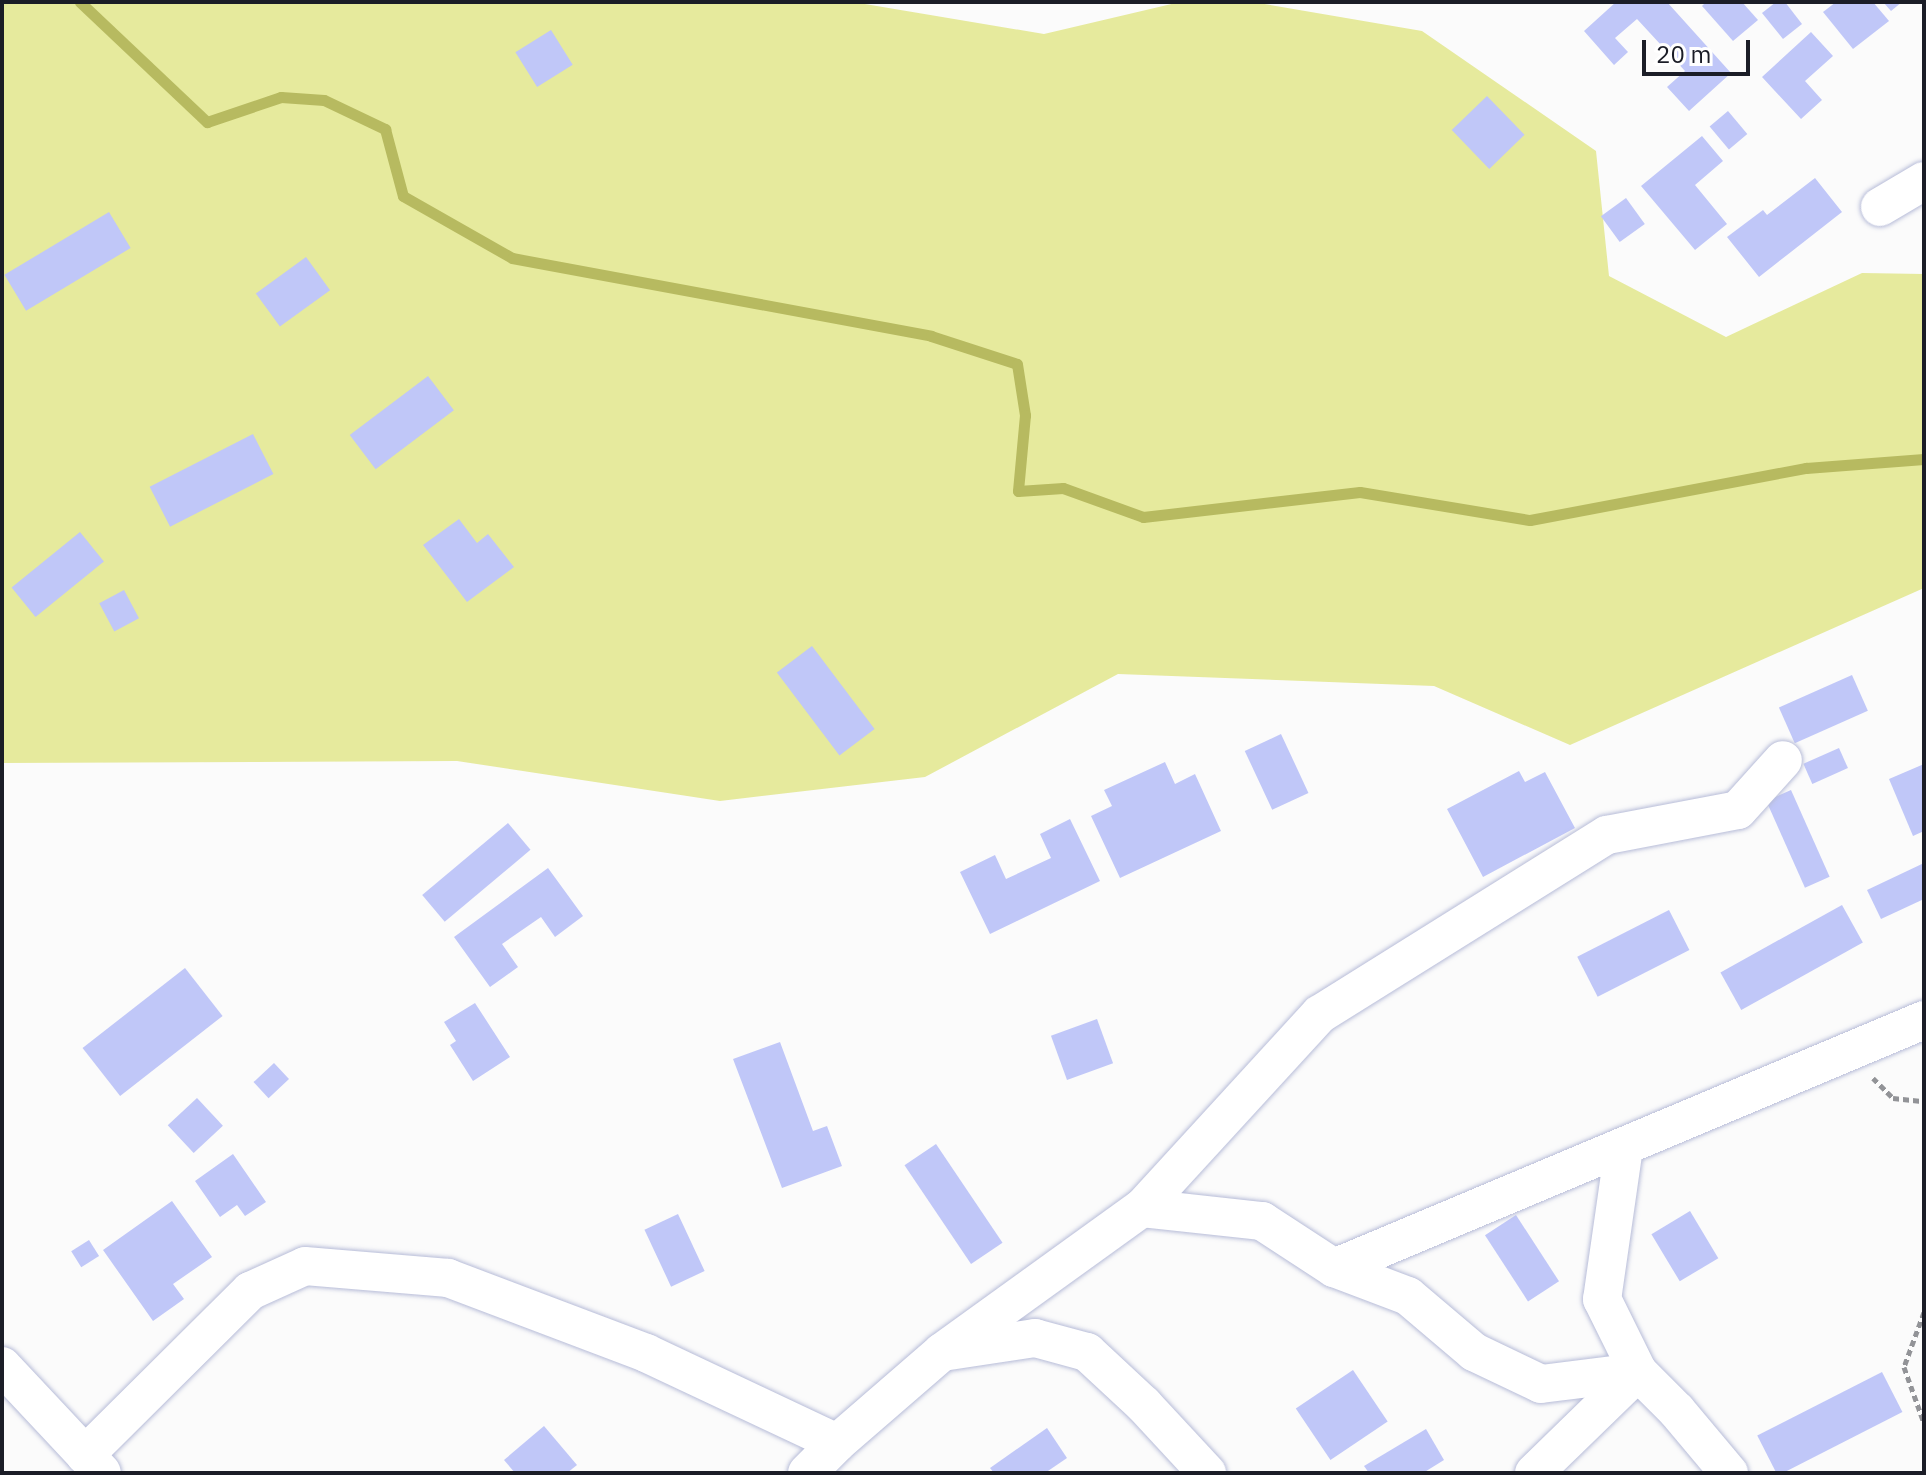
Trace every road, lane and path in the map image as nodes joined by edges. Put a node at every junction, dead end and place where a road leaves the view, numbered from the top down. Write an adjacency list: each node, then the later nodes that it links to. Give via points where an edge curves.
1 (1924, 181): 2 (street)
2 (1880, 207)
3 (1783, 760): 8 (street, via 1738,810 1607,835 1320,1014)
4 (1924, 1020): 5 (street)
5 (1847, 1053): 6 (path, via 1893,1098); 7 (street)
6 (1924, 1101)
7 (1624, 1147): 9 (street); 13 (street, via 1602,1299)
8 (1142, 1208): 9 (street, via 1262,1221); 11 (street)
9 (1334, 1268): 13 (street, via 1408,1296 1474,1352 1541,1384)
10 (1924, 1312): 14 (path, via 1904,1367)
11 (942, 1352): 15 (street); 18 (street, via 1035,1338 1087,1352)
12 (2, 1366): 16 (street)
13 (1638, 1372): 19 (street); 20 (street)
14 (1924, 1423)
15 (837, 1443): 16 (street, via 646,1353 448,1278 305,1266 250,1291); 17 (street)
16 (94, 1464)
17 (807, 1473)
18 (1207, 1473)
19 (1534, 1473)
20 (1729, 1473)

